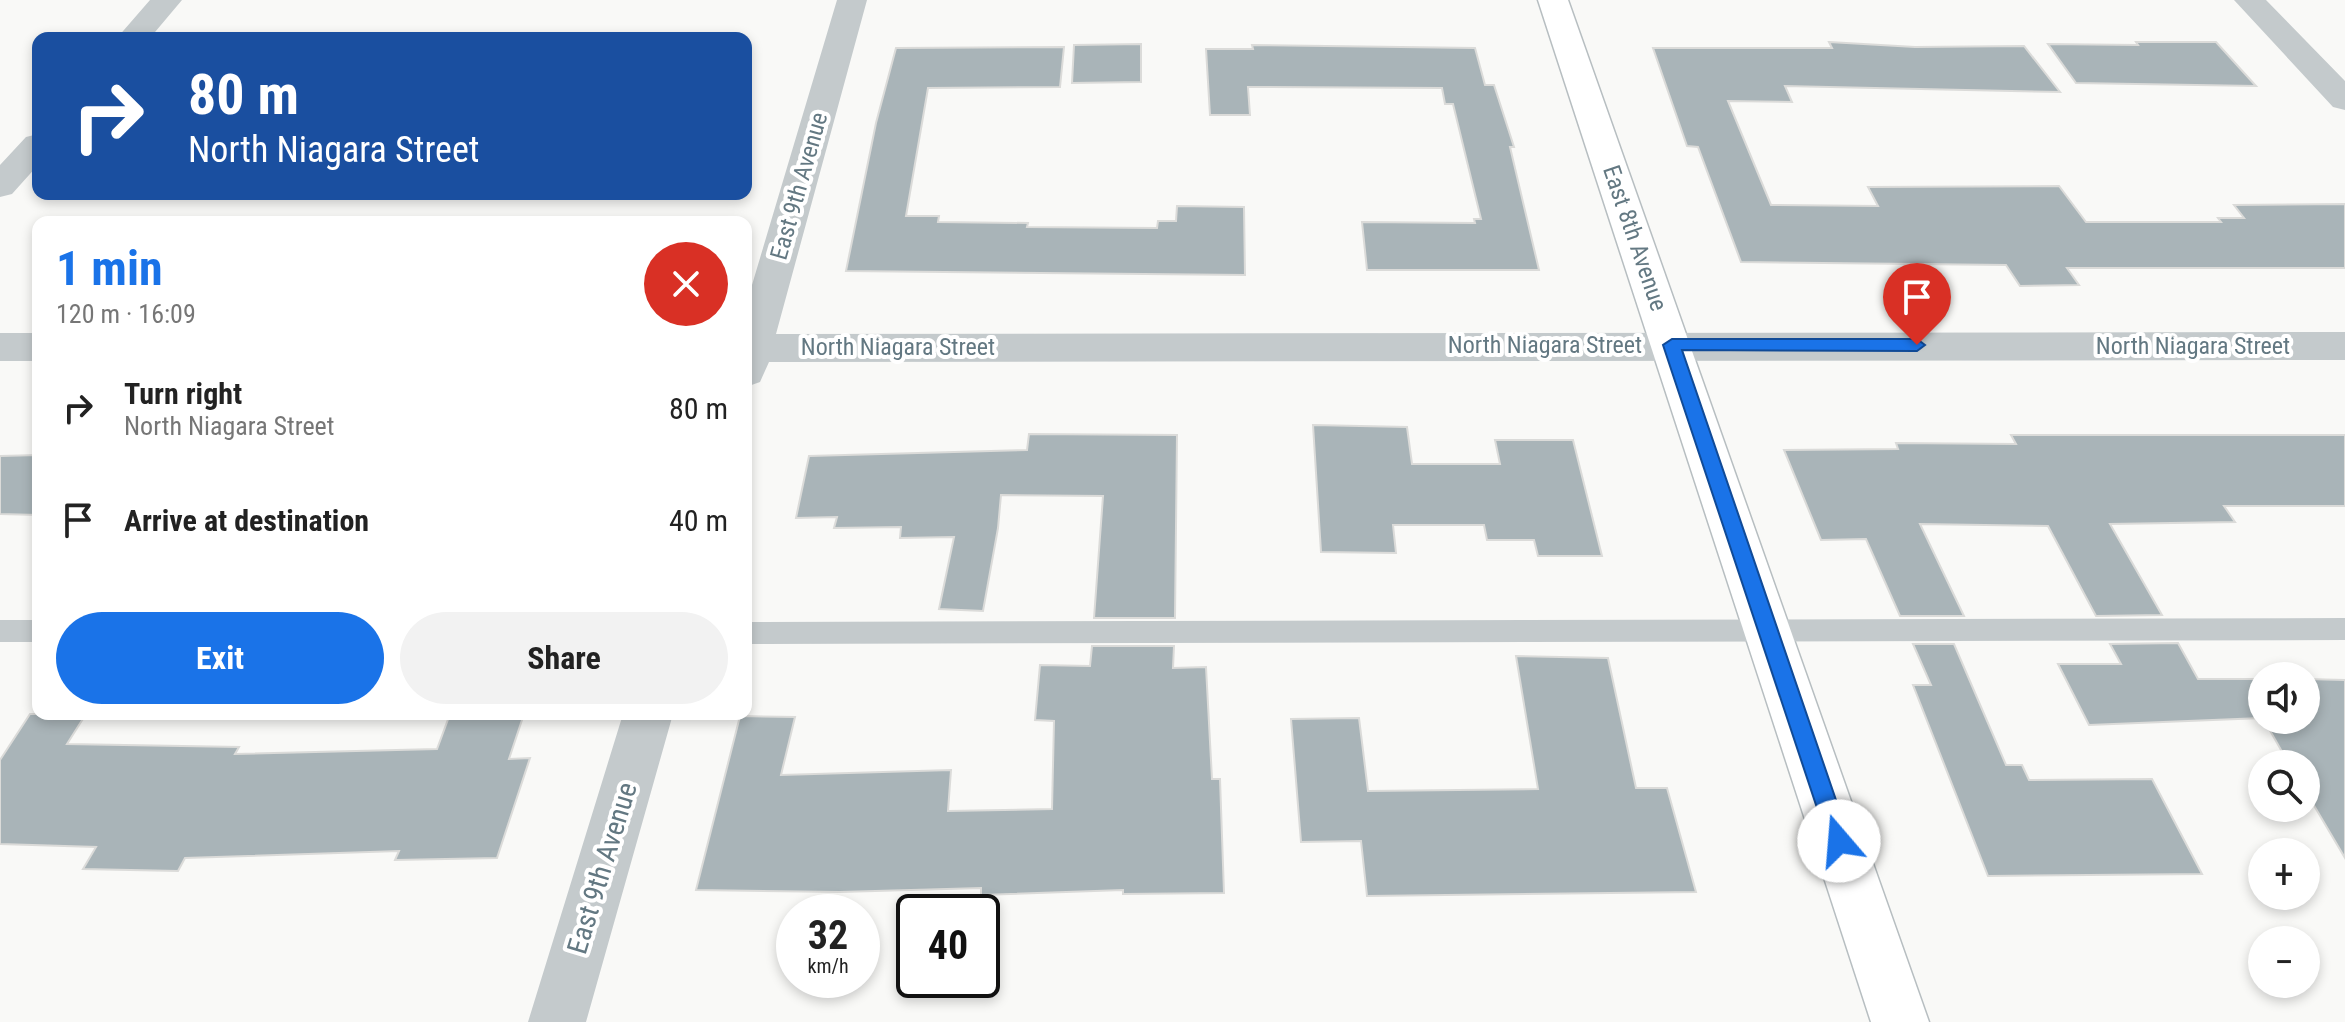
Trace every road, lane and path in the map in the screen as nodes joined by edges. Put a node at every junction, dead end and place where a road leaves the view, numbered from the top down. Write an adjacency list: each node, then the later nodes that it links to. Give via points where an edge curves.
1 (167, 0): 5 (street)
2 (852, 0): 9 (street, East 9th Avenue)
3 (1553, 0): 10 (street, East 8th Avenue)
4 (2249, 0): 6 (street)
5 (138, 32)
6 (2345, 100)
7 (32, 151): 8 (street)
8 (0, 186)
9 (752, 342)
10 (1672, 345): 11 (street, North Niagara Street); 14 (street, North Niagara Street); 15 (street, East 8th Avenue)
11 (2345, 346)
12 (0, 347): 13 (street)
13 (32, 347)
14 (752, 356)
15 (1768, 629): 16 (lane); 19 (lane); 22 (street, East 8th Avenue)
16 (2345, 629)
17 (0, 631): 18 (lane)
18 (32, 631)
19 (752, 633)
20 (646, 720): 21 (street, East 9th Avenue)
21 (557, 1022)
22 (1900, 1022)

